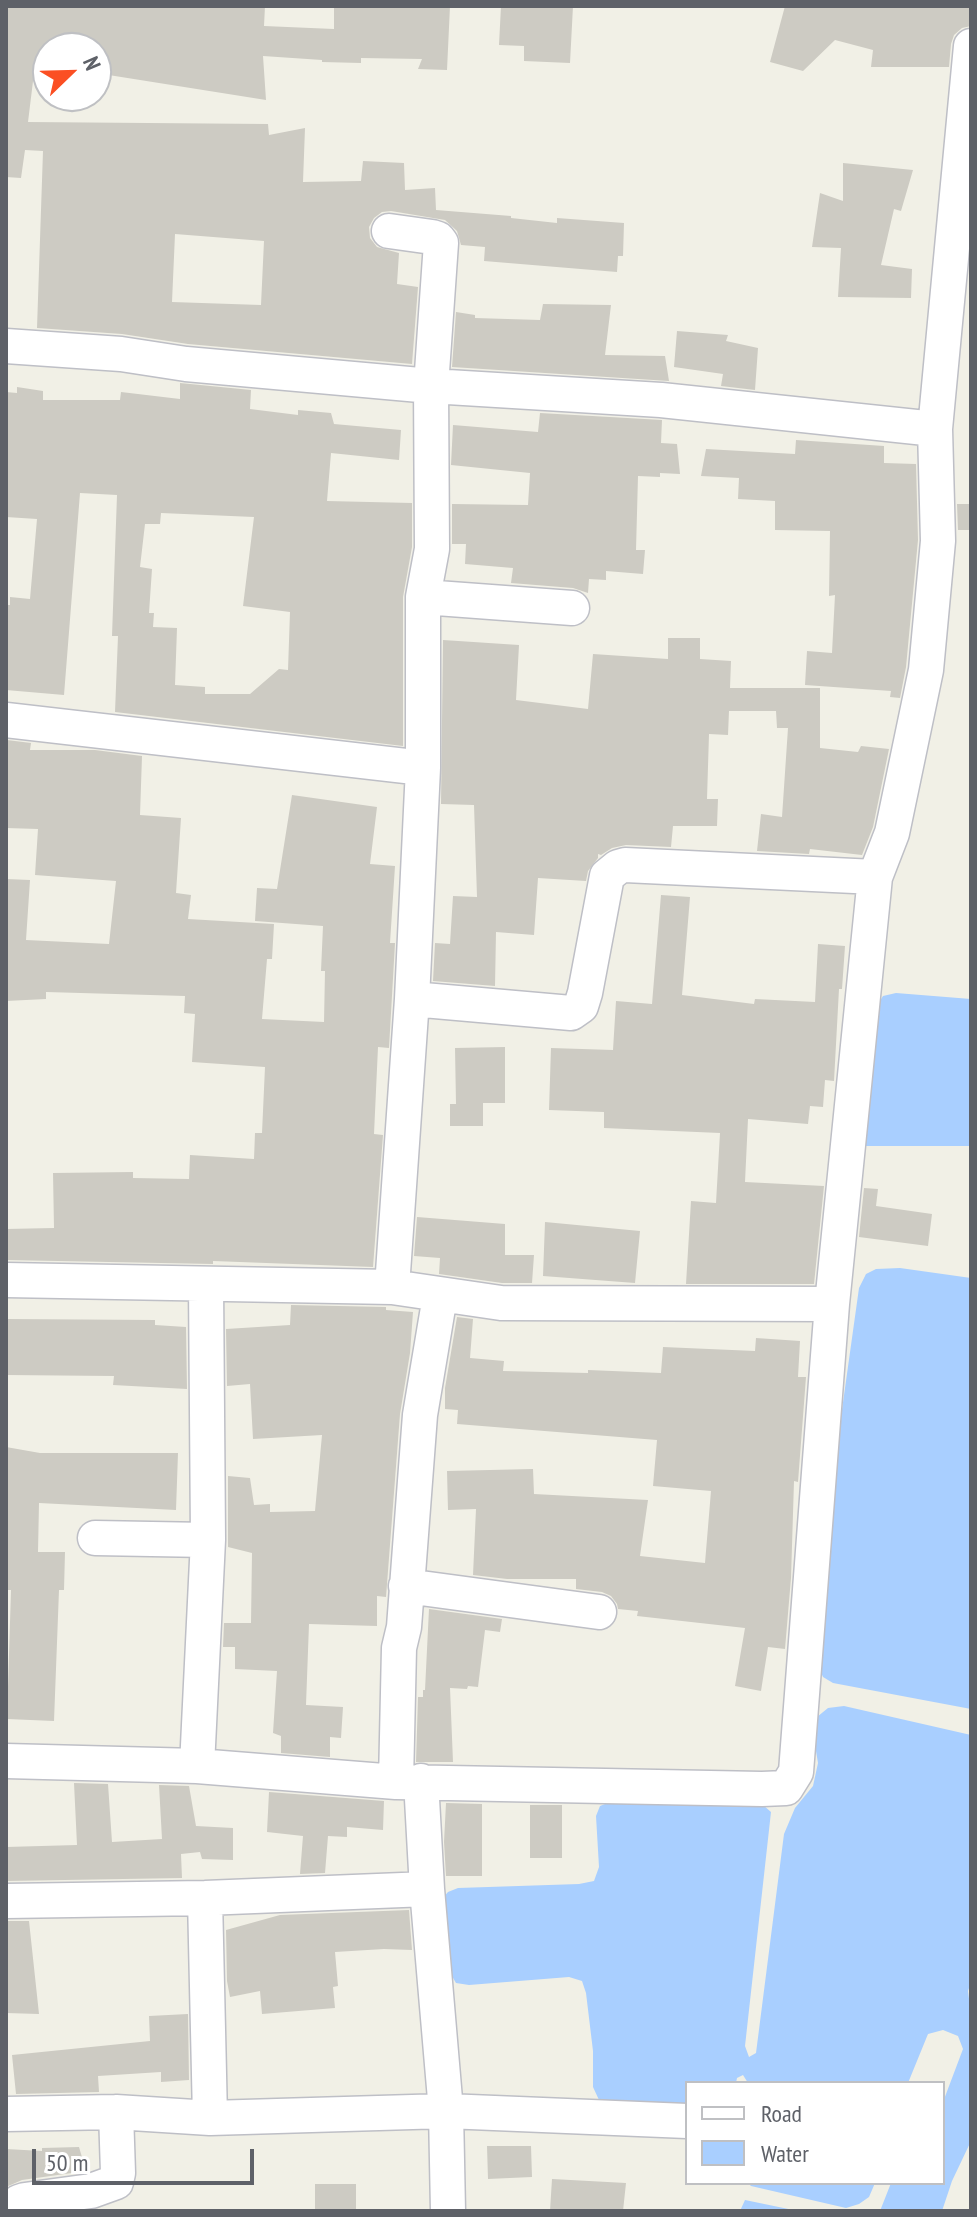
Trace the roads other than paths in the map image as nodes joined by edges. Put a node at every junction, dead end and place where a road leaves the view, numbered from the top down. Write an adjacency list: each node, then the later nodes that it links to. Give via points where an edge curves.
1 (971, 46): 4 (street)
2 (389, 231): 5 (street, via 441,243)
3 (6, 346): 5 (street)
4 (956, 367): 6 (street)
5 (431, 386): 6 (street, via 661,400); 7 (street, via 432,549)
6 (935, 429): 11 (street, via 938,541 926,670 892,833)
7 (423, 597): 8 (street); 10 (street)
8 (572, 608)
9 (6, 720): 10 (street)
10 (423, 768): 12 (street)
11 (875, 877): 12 (street, via 625,865 607,876 585,993 581,1006 571,1013); 17 (street)
12 (412, 999): 15 (street)
13 (6, 1280): 14 (street)
14 (206, 1284): 15 (street); 19 (street)
15 (392, 1287): 16 (street)
16 (440, 1296): 17 (street, via 501,1303); 20 (street, via 420,1415)
17 (832, 1304): 24 (street, via 796,1772 786,1788)
18 (95, 1538): 19 (street)
19 (208, 1540): 23 (street)
20 (406, 1586): 21 (street); 24 (street, via 397,1668)
21 (599, 1612)
22 (6, 1761): 23 (street)
23 (197, 1766): 24 (street)
24 (408, 1781): 25 (street)
25 (427, 1889): 26 (street); 28 (street)
26 (205, 1898): 27 (street); 31 (street)
27 (6, 1901)
28 (446, 2111): 31 (street); 32 (street); 34 (street)
29 (116, 2112): 30 (street); 31 (street); 33 (street, via 116,2182 25,2200)
30 (6, 2114)
31 (210, 2118)
32 (685, 2121)
33 (16, 2211)
34 (448, 2211)

